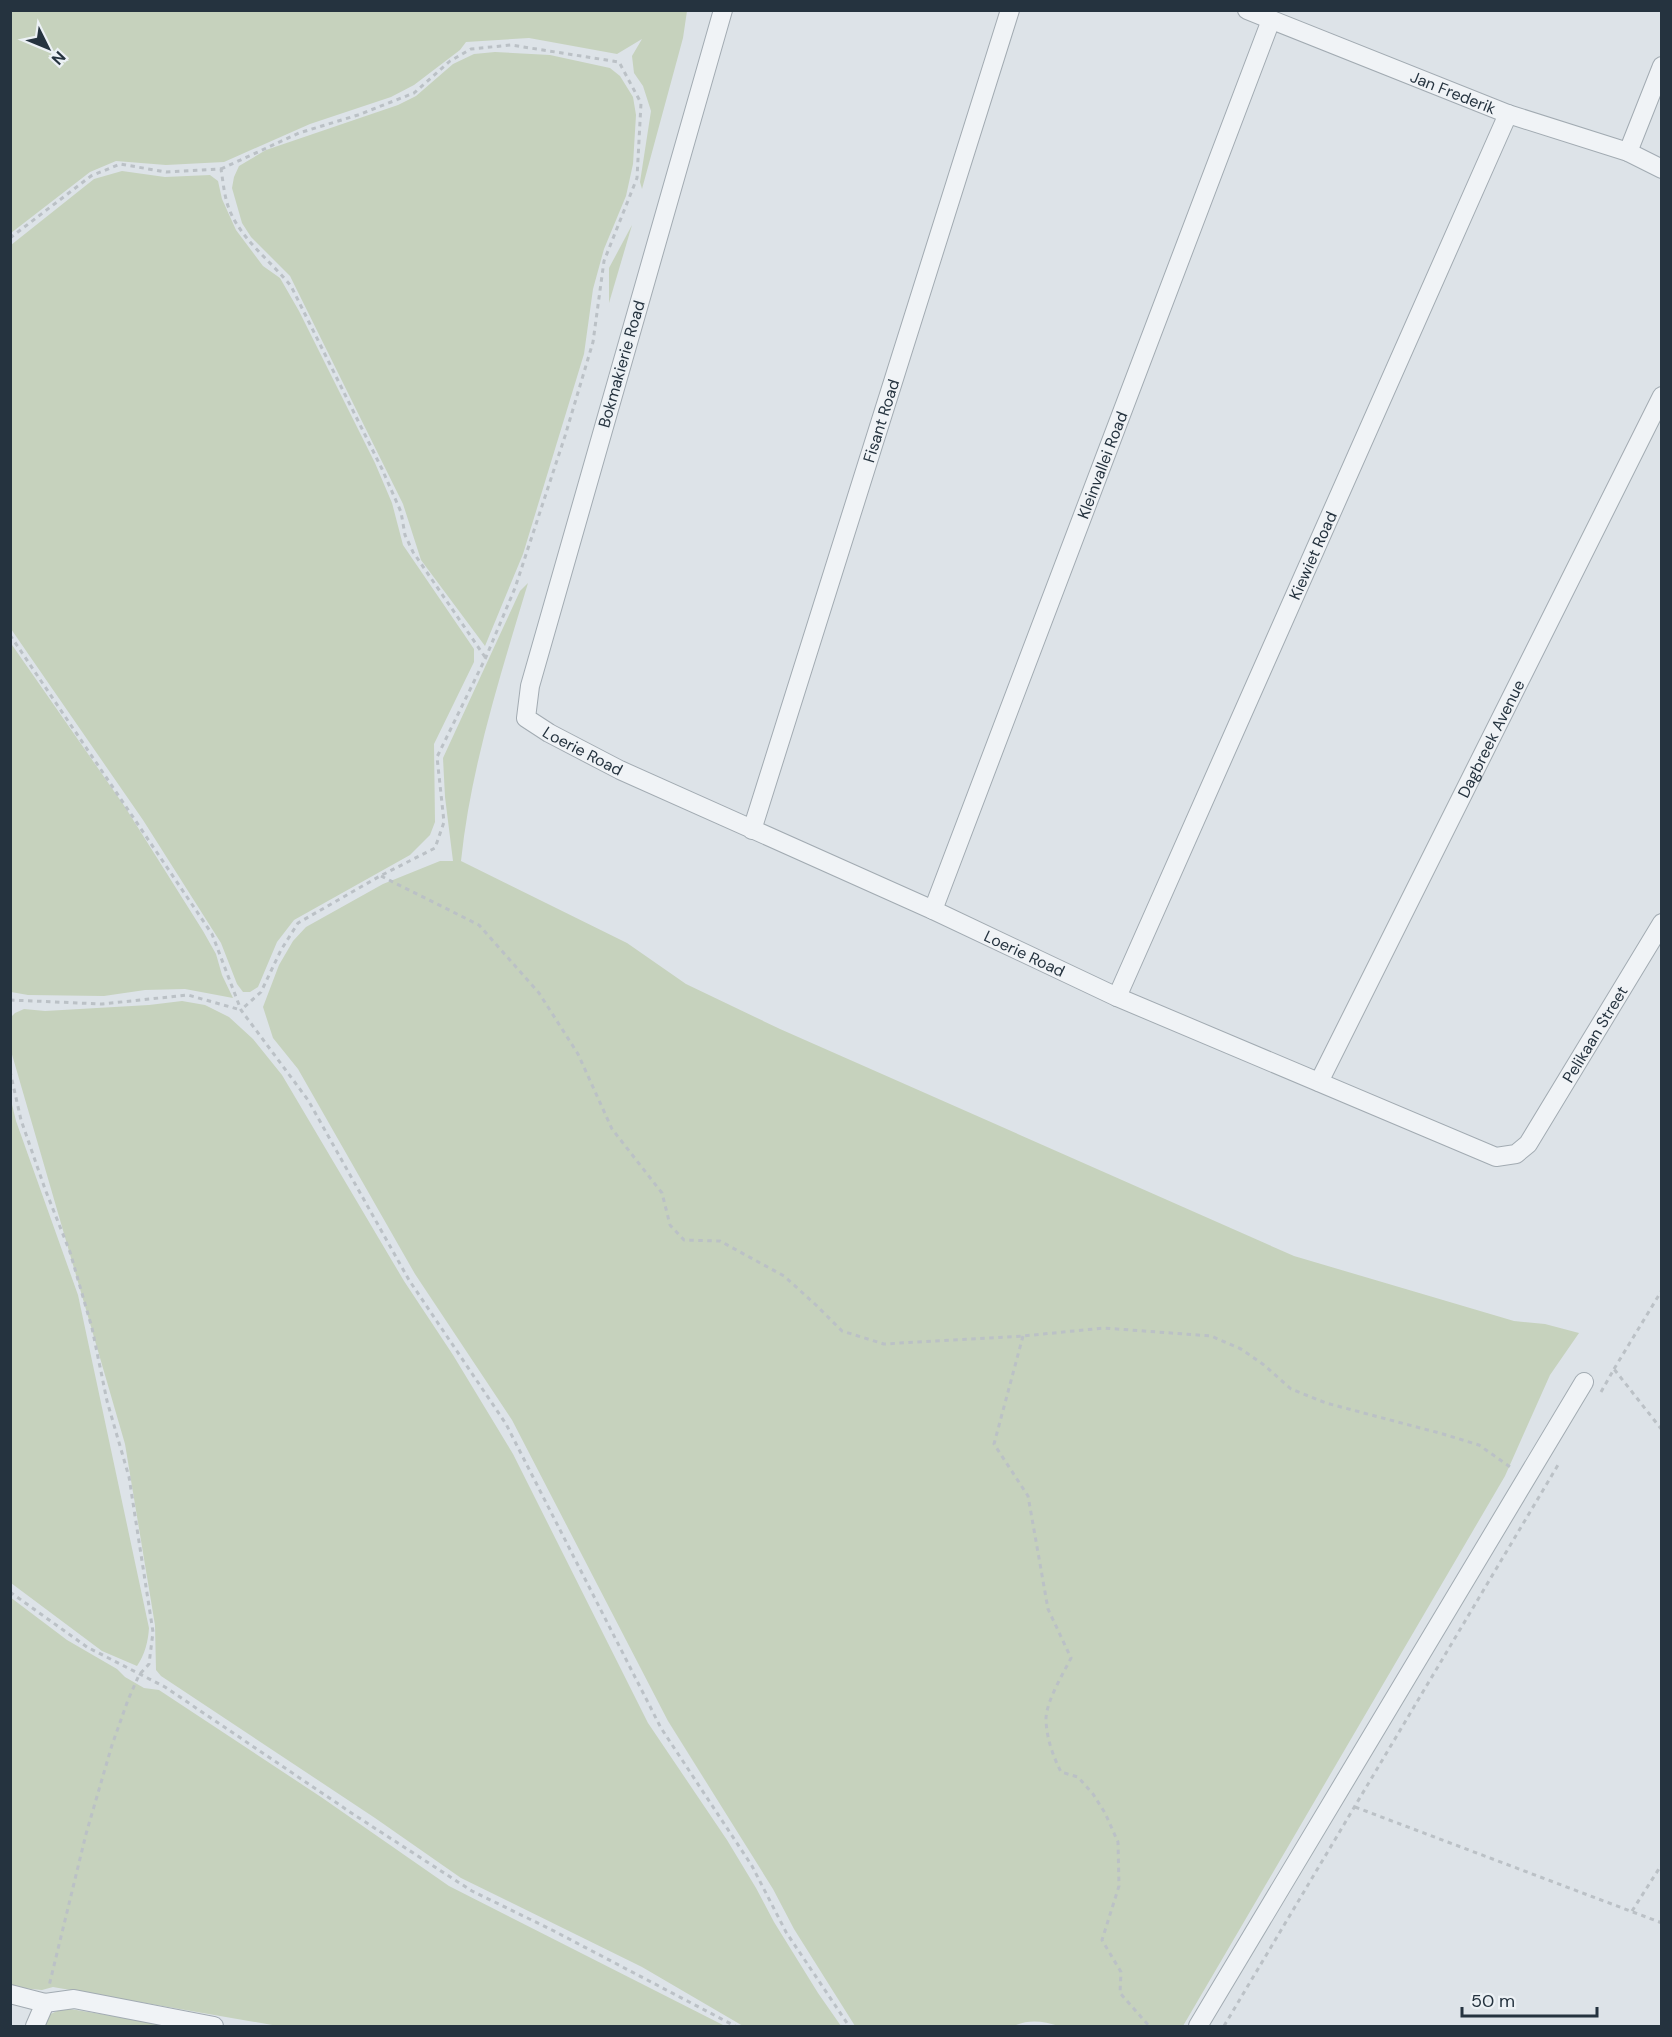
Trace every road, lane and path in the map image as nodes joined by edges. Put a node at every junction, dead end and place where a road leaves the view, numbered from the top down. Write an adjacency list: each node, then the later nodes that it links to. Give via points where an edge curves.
1 (723, 10): 14 (street, Bokmakierie Road, via 530,686)
2 (1010, 10): 15 (street, Fisant Road)
3 (1247, 10): 4 (street, Jan Frederik)
4 (1271, 20): 6 (street, Jan Frederik); 17 (street, Kleinvallei Road)
5 (1662, 66): 7 (street)
6 (1508, 114): 7 (street, Jan Frederik); 19 (street, Kiewiet Road)
7 (1628, 152): 9 (street, Jan Frederik)
8 (221, 169): 10 (path, via 166,172 120,164 91,176); 13 (path, via 228,206 238,226 291,286 382,469 401,512 412,552); 13 (path, via 298,134 414,93 450,61 471,49 511,45 619,62 641,103 637,178 604,261 593,342 565,436 515,588)
9 (1662, 169)
10 (10, 238)
11 (1662, 396): 23 (street, Dagbreek Avenue)
12 (10, 635): 21 (path, via 212,934)
13 (486, 657): 16 (path, via 437,757 444,822 435,848)
14 (526, 718): 15 (street, Loerie Road, via 620,770)
15 (752, 831): 17 (street, Loerie Road)
16 (380, 876): 21 (path, via 298,923 261,992); 26 (path, via 479,925 539,993 578,1054 612,1129 662,1193 670,1224 684,1240 720,1241 784,1276 842,1331 884,1344)
17 (933, 910): 19 (street, Loerie Road)
18 (1662, 923): 24 (street, Pelikaan Street)
19 (1117, 997): 23 (street, Loerie Road)
20 (10, 1000): 21 (path, via 102,1004 188,995)
21 (241, 1010): 44 (path, via 308,1100 410,1280 506,1424 661,1728 752,1866 786,1932)
22 (10, 1071): 34 (path, via 21,1120 86,1306 129,1476 153,1632 149,1664)
23 (1319, 1082): 24 (street, Loerie Road, via 1496,1158 1516,1154)
24 (1528, 1144)
25 (1662, 1290): 27 (path)
26 (1023, 1336): 32 (path, via 1104,1328 1211,1336 1241,1349 1291,1389 1326,1403 1479,1445); 45 (path, via 994,1444 1028,1496 1048,1609 1071,1658 1046,1718 1052,1753 1061,1772 1078,1777 1093,1794 1118,1842 1119,1886 1102,1940 1121,1972 1120,1993)
27 (1614, 1369): 29 (path); 30 (path)
28 (1584, 1382): 32 (street)
29 (1596, 1400)
30 (1662, 1430)
31 (1560, 1461): 35 (path)
32 (1526, 1480): 46 (street)
33 (10, 1592): 34 (path, via 87,1647)
34 (139, 1675): 40 (path, via 112,1744 86,1834); 43 (path, via 165,1687 472,1891)
35 (1355, 1807): 37 (path); 47 (path)
36 (1662, 1864): 37 (path)
37 (1632, 1911): 38 (path)
38 (1662, 1923)
39 (10, 1994): 40 (street)
40 (45, 2003): 41 (street); 42 (street, via 74,2000)
41 (35, 2026)
42 (214, 2026)
43 (735, 2026)
44 (849, 2026)
45 (1149, 2026)
46 (1198, 2026)
47 (1224, 2026)

